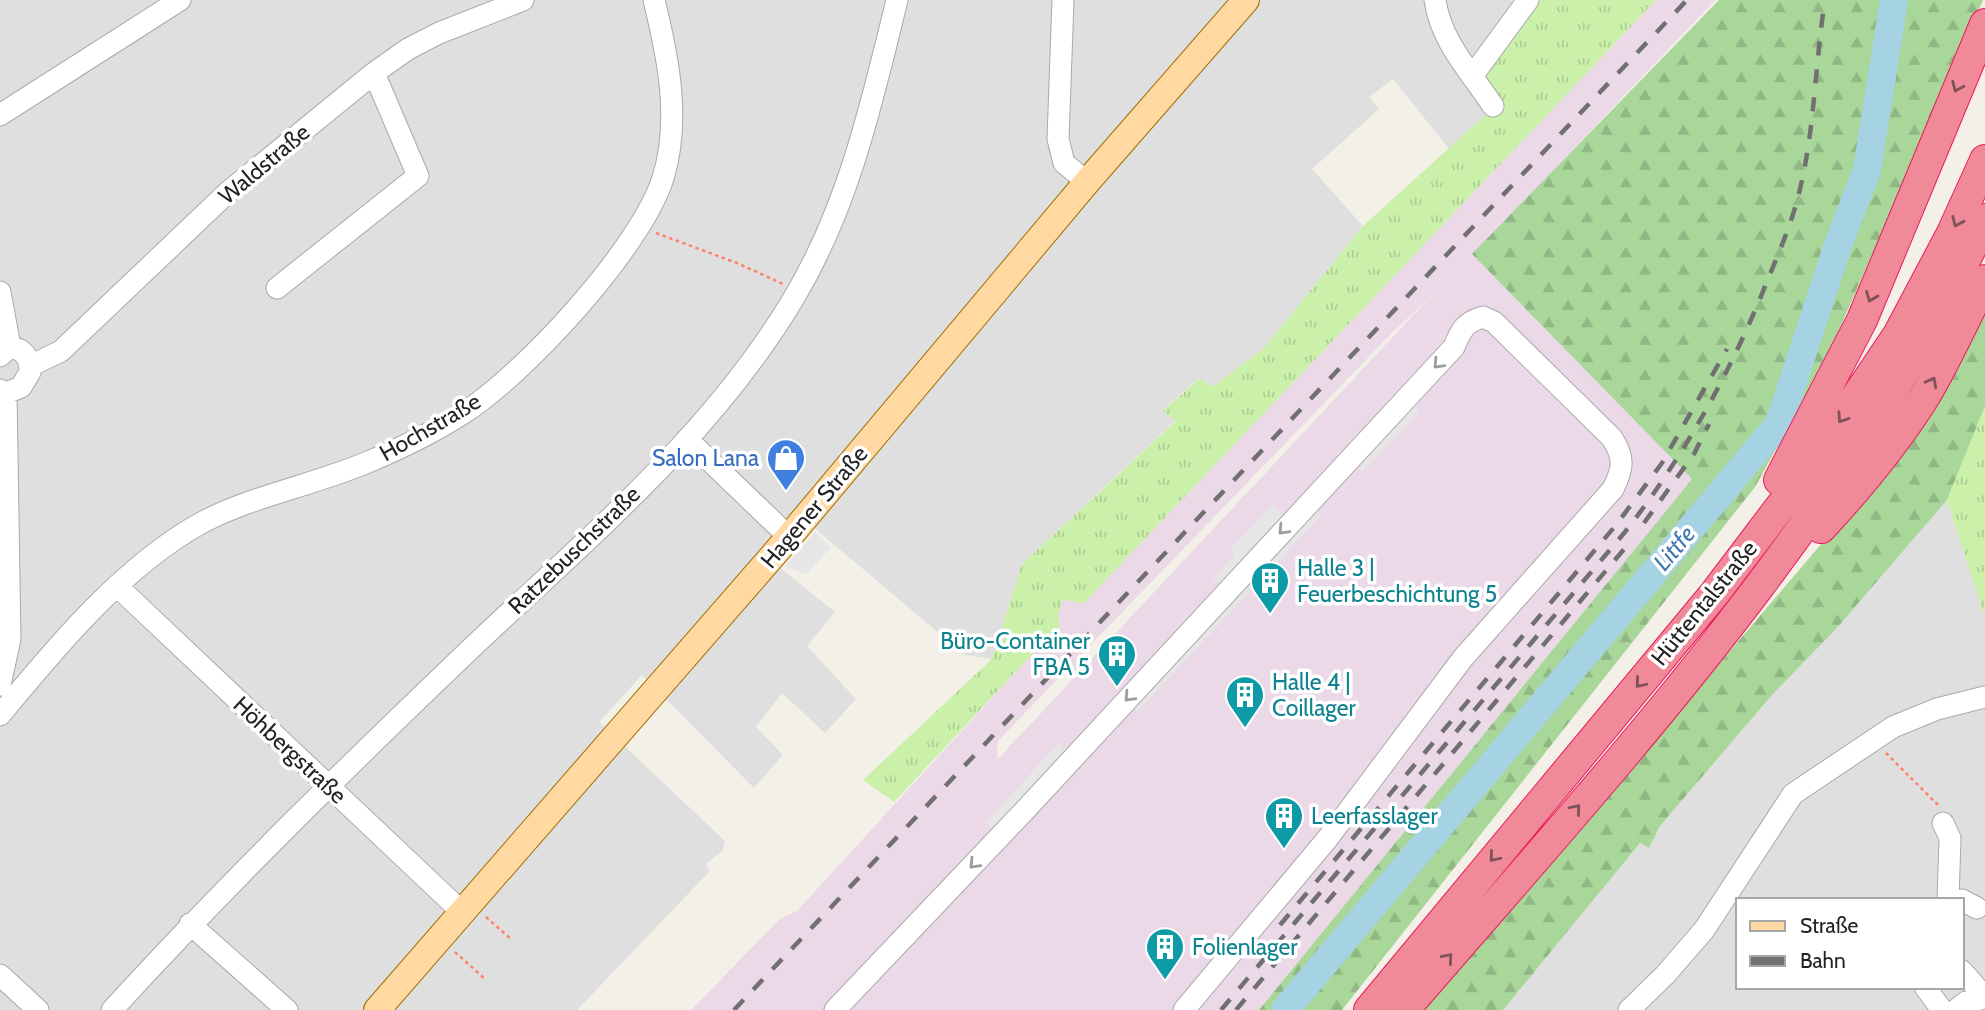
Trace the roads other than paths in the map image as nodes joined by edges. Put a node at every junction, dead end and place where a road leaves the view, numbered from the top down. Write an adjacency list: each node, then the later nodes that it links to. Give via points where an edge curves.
1 (180, 0): 13 (street)
2 (523, 0): 10 (street, Waldstraße, via 439,33)
3 (654, 0): 25 (street, Hochstraße, via 670,62 671,119 663,178 639,228 586,299 501,385 463,414 369,462 240,505 202,523)
4 (897, 0): 23 (street, Ratzebuschstraße, via 849,181 821,247 748,369)
5 (1063, 0): 15 (street, via 1058,139 1064,163)
6 (1246, 0): 15 (main road, Hagener Straße)
7 (1435, 0): 11 (street, via 1438,22 1452,50)
8 (1528, 0): 11 (street)
9 (1985, 24): 26 (highway, one-way to 26, via 1862,320)
10 (374, 73): 18 (street, via 418,176); 21 (street, Waldstraße, via 227,193 61,351)
11 (1473, 75): 12 (street)
12 (1493, 106)
13 (0, 115)
14 (1985, 160): 26 (highway, Hüttentalstraße, one-way to 26, via 1898,335)
15 (1087, 182): 24 (main road, Hagener Straße)
16 (1985, 219): 28 (highway, Hüttentalstraße, via 1919,351 1854,453)
17 (1985, 280): 28 (highway, one-way to 17, via 1894,442 1926,394)
18 (276, 288)
19 (0, 292): 20 (street)
20 (5, 352): 21 (street, via 22,350)
21 (30, 366): 22 (street, via 26,382)
22 (3, 392): 27 (street)
23 (687, 439): 24 (street); 34 (street, Ratzebuschstraße)
24 (789, 537): 37 (main road, Hagener Straße)
25 (118, 587): 30 (street, Hochstraße); 34 (street, Höhbergstraße)
26 (1716, 593): 49 (highway, Hüttentalstraße, one-way to 49)
27 (10, 639): 29 (street); 30 (street)
28 (1717, 642): 50 (highway, Hüttentalstraße, one-way to 28)
29 (5, 664): 30 (street); 31 (street)
30 (34, 674): 33 (street, Hochstraße)
31 (0, 685)
32 (1985, 697): 51 (street, via 1937,709 1881,734 1793,794 1704,930)
33 (0, 715)
34 (327, 785): 37 (street, Höhbergstraße); 38 (street, Ratzebuschstraße)
35 (1942, 816): 36 (street)
36 (1959, 898)
37 (466, 907): 46 (main road, Hagener Straße)
38 (198, 931): 44 (street, Ratzebuschstraße); 45 (street)
39 (1964, 973): 42 (street)
40 (0, 975): 43 (street)
41 (1926, 989): 52 (street)
42 (1985, 997): 53 (street)
43 (38, 1010)
44 (112, 1010)
45 (287, 1010)
46 (377, 1010)
47 (835, 1010): 48 (street, one-way to 47, via 1328,838 1463,658 1613,489 1623,469 1621,452 1612,439 1494,321 1483,317 1461,329 1445,357)
48 (1184, 1010)
49 (1369, 1010)
50 (1404, 1010)
51 (1629, 1010)
52 (1942, 1010)
53 (1956, 1010)

